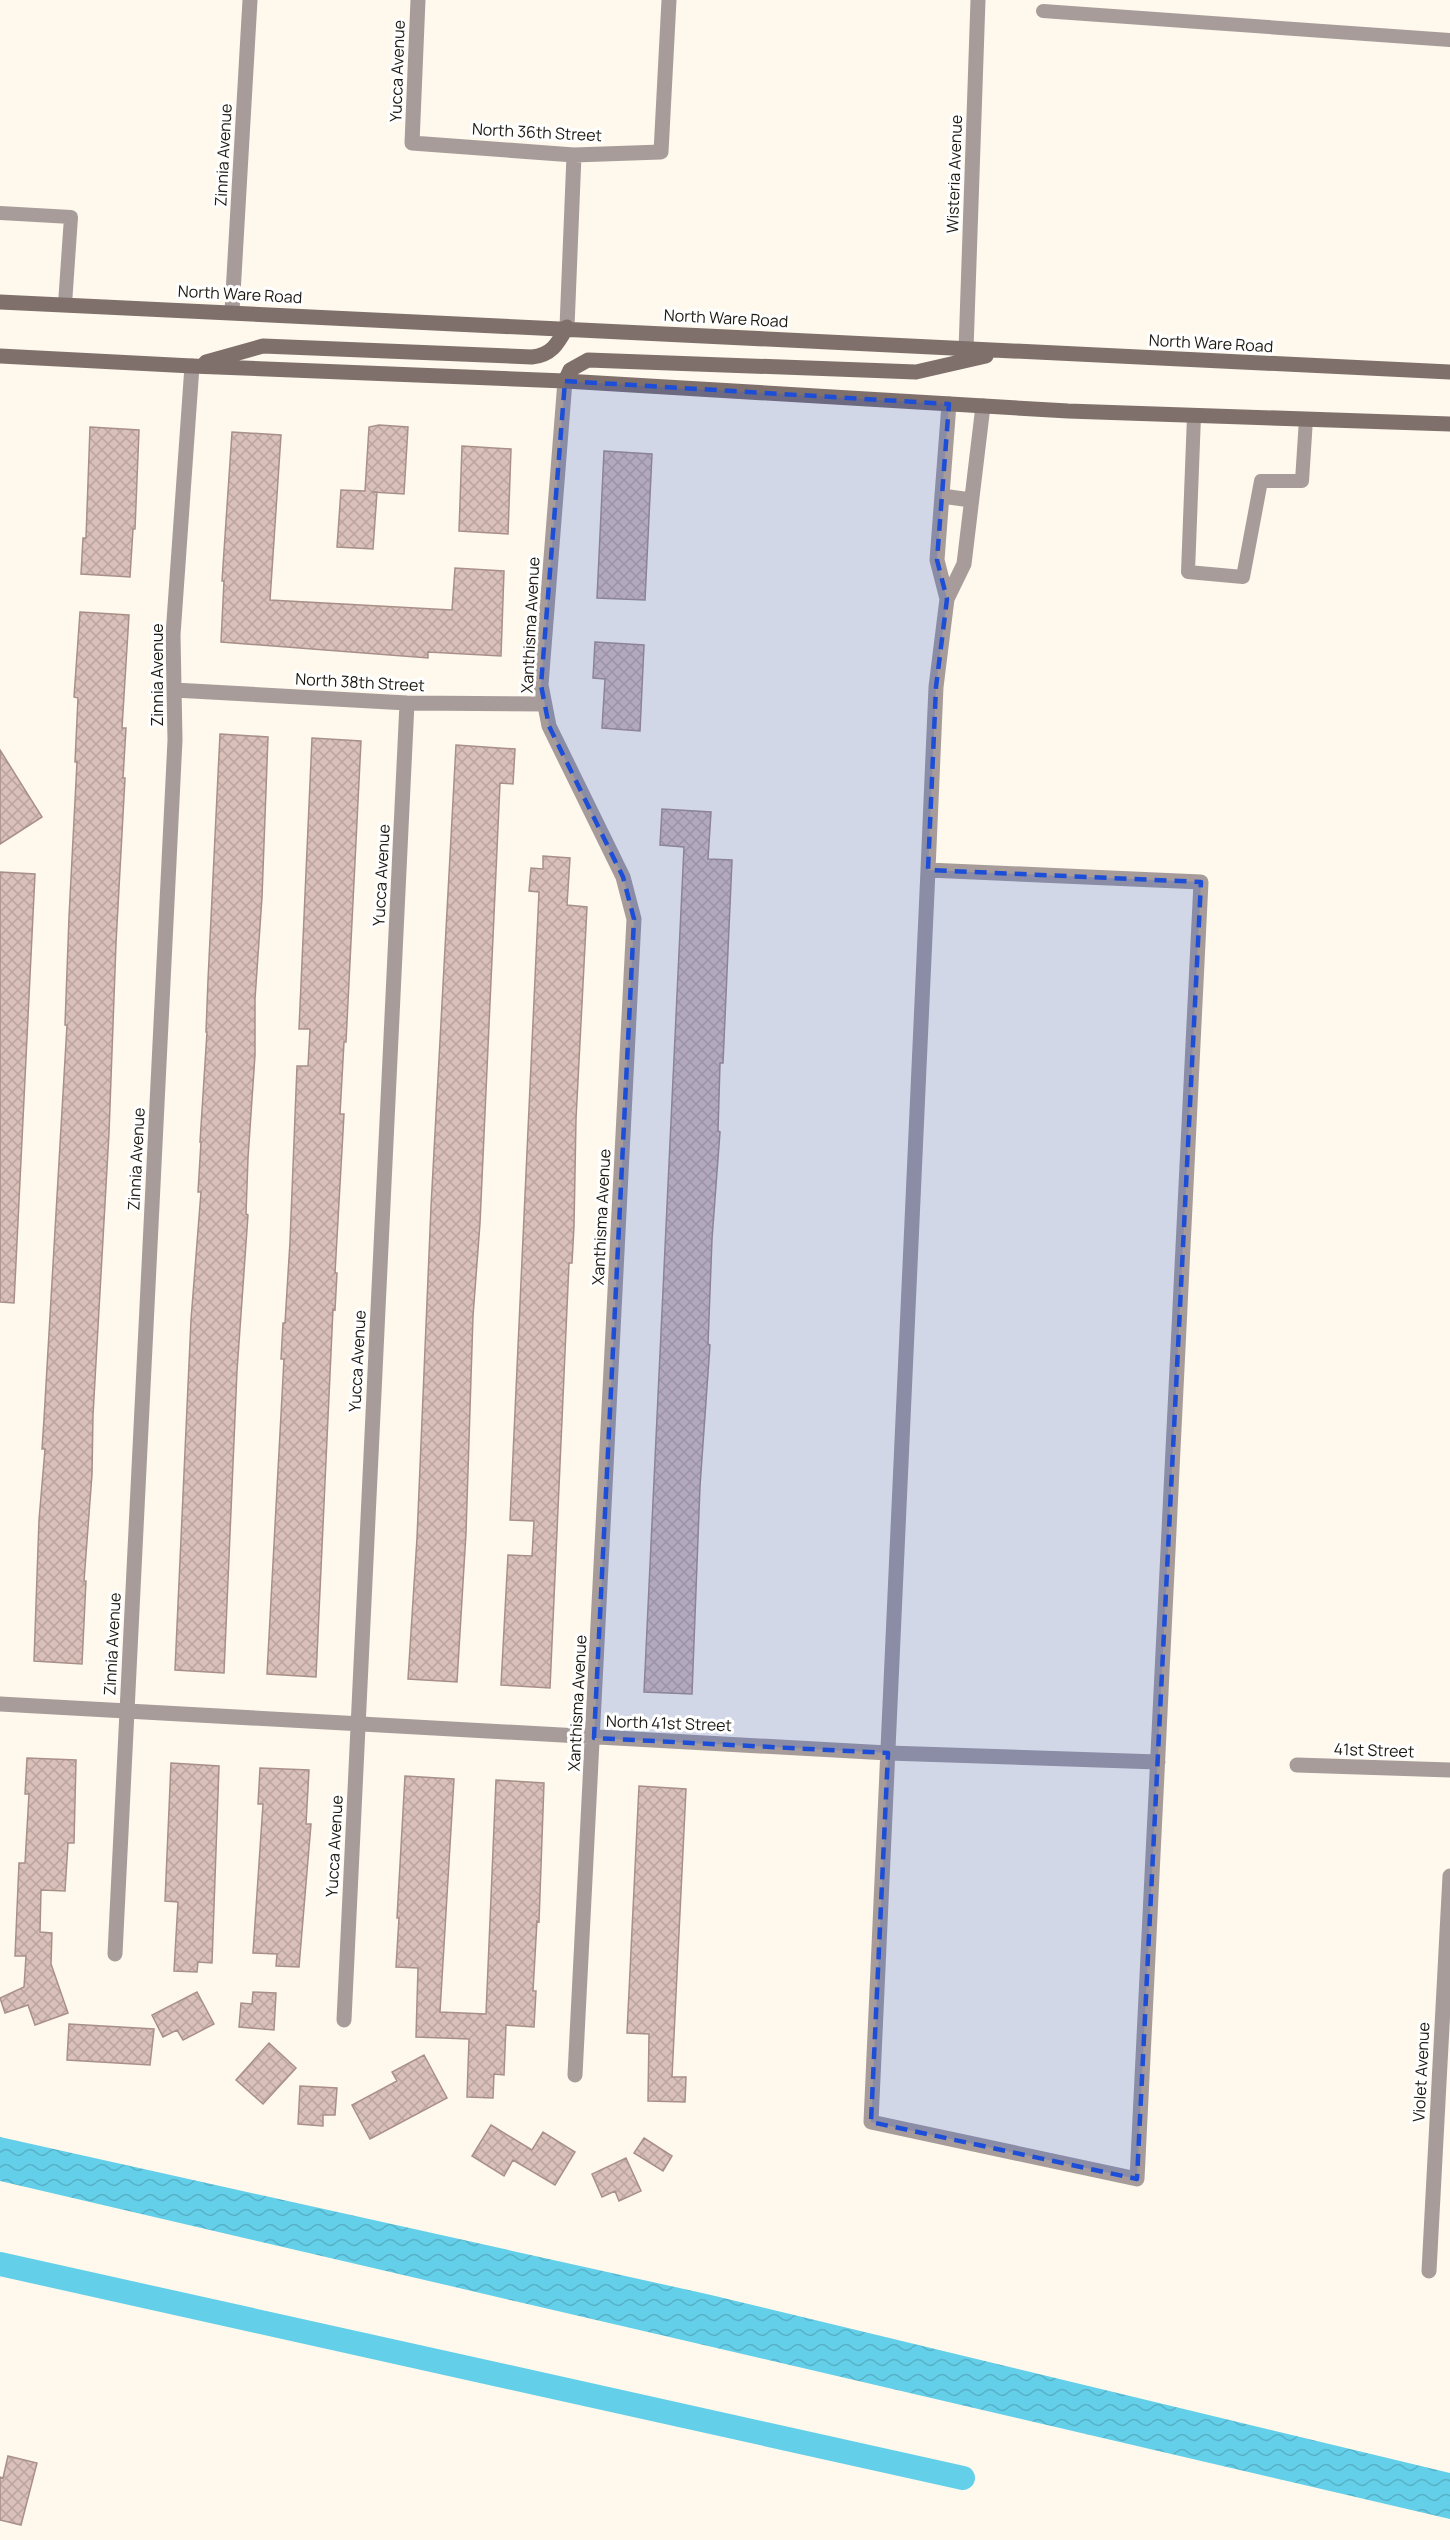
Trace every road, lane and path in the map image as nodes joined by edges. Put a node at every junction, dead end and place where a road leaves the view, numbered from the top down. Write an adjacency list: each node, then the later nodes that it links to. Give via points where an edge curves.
1 (250, 0): 12 (street, Zinnia Avenue)
2 (418, 0): 7 (street, Yucca Avenue)
3 (669, 0): 8 (street, North 36th Street, via 661,152)
4 (978, 0): 14 (street, Wisteria Avenue)
5 (1043, 11): 6 (lane)
6 (1450, 40)
7 (412, 143): 8 (street, North 36th Street)
8 (574, 155): 13 (street)
9 (0, 213): 11 (lane, via 71,217)
10 (0, 302): 11 (main road, North Ware Road)
11 (65, 304): 12 (main road, North Ware Road)
12 (232, 312): 13 (main road, North Ware Road)
13 (567, 327): 14 (main road, North Ware Road); 17 (main road, via 555,349 543,356 263,346)
14 (966, 350): 15 (main road, North Ware Road)
15 (1006, 352): 18 (main road, North Ware Road); 19 (main road, via 916,372 588,360 570,369)
16 (0, 356): 17 (main road)
17 (192, 366): 19 (main road); 28 (street, Zinnia Avenue, via 173,636)
18 (1450, 372)
19 (566, 381): 20 (main road); 30 (street, Xanthisma Avenue, via 541,685)
20 (949, 404): 21 (main road); 25 (street)
21 (983, 406): 22 (main road); 26 (street)
22 (1194, 416): 23 (main road); 23 (lane, via 1188,572 1244,577 1262,481 1302,481)
23 (1306, 419): 24 (main road)
24 (1450, 424)
25 (942, 496): 26 (street); 27 (street, via 937,560)
26 (971, 500): 27 (street, via 964,564)
27 (947, 600): 31 (street, via 936,687)
28 (174, 690): 29 (street, North 38th Street); 33 (street, Zinnia Avenue, via 174,764)
29 (407, 703): 30 (street, North 38th Street); 34 (street, Yucca Avenue)
30 (544, 704): 35 (street, Xanthisma Avenue, via 549,726 623,877 634,920)
31 (928, 870): 36 (street); 37 (street, via 1201,882)
32 (0, 1704): 33 (street, North 41st Street)
33 (127, 1710): 34 (street, North 41st Street); 41 (street, Zinnia Avenue)
34 (357, 1725): 35 (street, North 41st Street); 42 (street, Yucca Avenue)
35 (594, 1738): 36 (street, North 41st Street); 43 (street, Xanthisma Avenue)
36 (888, 1753): 37 (street, North 41st Street); 37 (street, via 871,2122 1137,2178)
37 (1158, 1762)
38 (1297, 1765): 39 (street, 41st Street)
39 (1450, 1770)
40 (1450, 1876): 44 (street, Violet Avenue)
41 (115, 1954)
42 (344, 2020)
43 (575, 2075)
44 (1429, 2271)

